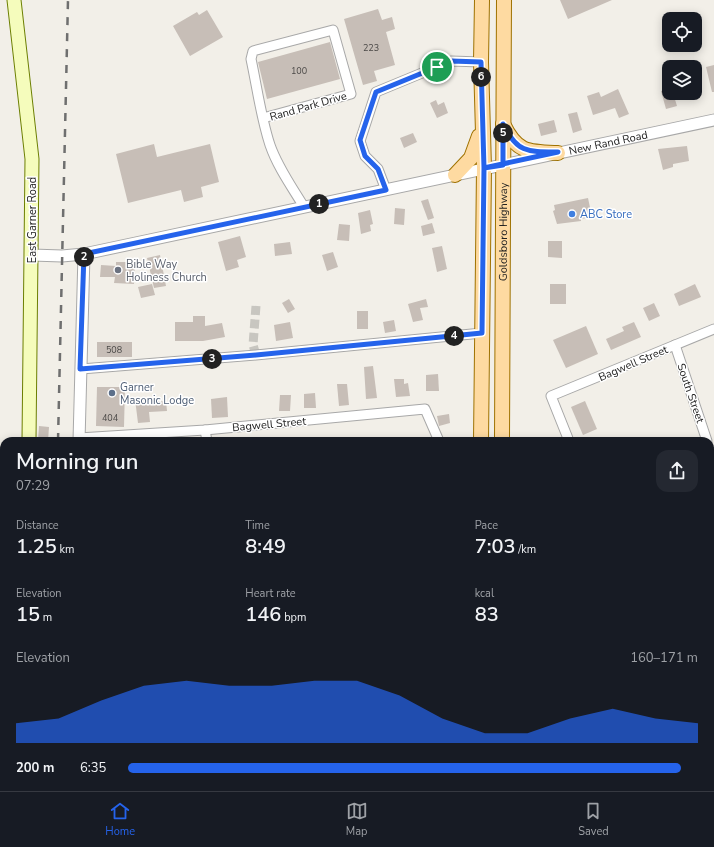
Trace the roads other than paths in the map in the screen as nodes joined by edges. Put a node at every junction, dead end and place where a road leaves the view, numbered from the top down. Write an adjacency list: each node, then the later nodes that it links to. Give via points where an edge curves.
1 (14, 0): 16 (main road, East Garner Road, via 32,159)
2 (482, 0): 4 (main road, Goldsboro Highway)
3 (504, 0): 8 (main road, Goldsboro Highway)
4 (481, 62): 6 (main road, Goldsboro Highway); 13 (street, via 451,61 376,92 360,140 365,156 378,169)
5 (264, 118): 5 (street, Rand Park Drive, via 251,59 253,51 333,30 351,94); 14 (street, Rand Park Drive, via 270,145)
6 (483, 118): 11 (main road, Goldsboro Highway); 12 (main road, via 475,150 469,162)
7 (714, 120): 9 (street, New Rand Road)
8 (503, 124): 9 (main road, via 511,139 520,148 534,152); 10 (main road, Goldsboro Highway)
9 (558, 152): 10 (street, New Rand Road)
10 (503, 165): 11 (street, New Rand Road); 28 (main road, Goldsboro Highway)
11 (484, 168): 12 (street, New Rand Road); 18 (main road, Goldsboro Highway)
12 (455, 175): 13 (street, New Rand Road)
13 (386, 190): 14 (street, New Rand Road)
14 (304, 207): 15 (street, New Rand Road)
15 (84, 254): 16 (street, New Rand Road); 20 (street)
16 (32, 255): 22 (main road, East Garner Road)
17 (714, 329): 19 (street, Bagwell Street)
18 (482, 333): 20 (street); 27 (main road, Goldsboro Highway)
19 (675, 345): 29 (street, Bagwell Street, via 550,396); 30 (street, South Street)
20 (80, 369): 23 (street)
21 (205, 430): 24 (street, Bagwell Street); 25 (street); 26 (street, Bagwell Street, via 425,409)
22 (28, 437)
23 (79, 437)
24 (117, 437)
25 (206, 437)
26 (437, 437)
27 (481, 437)
28 (502, 437)
29 (568, 437)
30 (706, 437)

